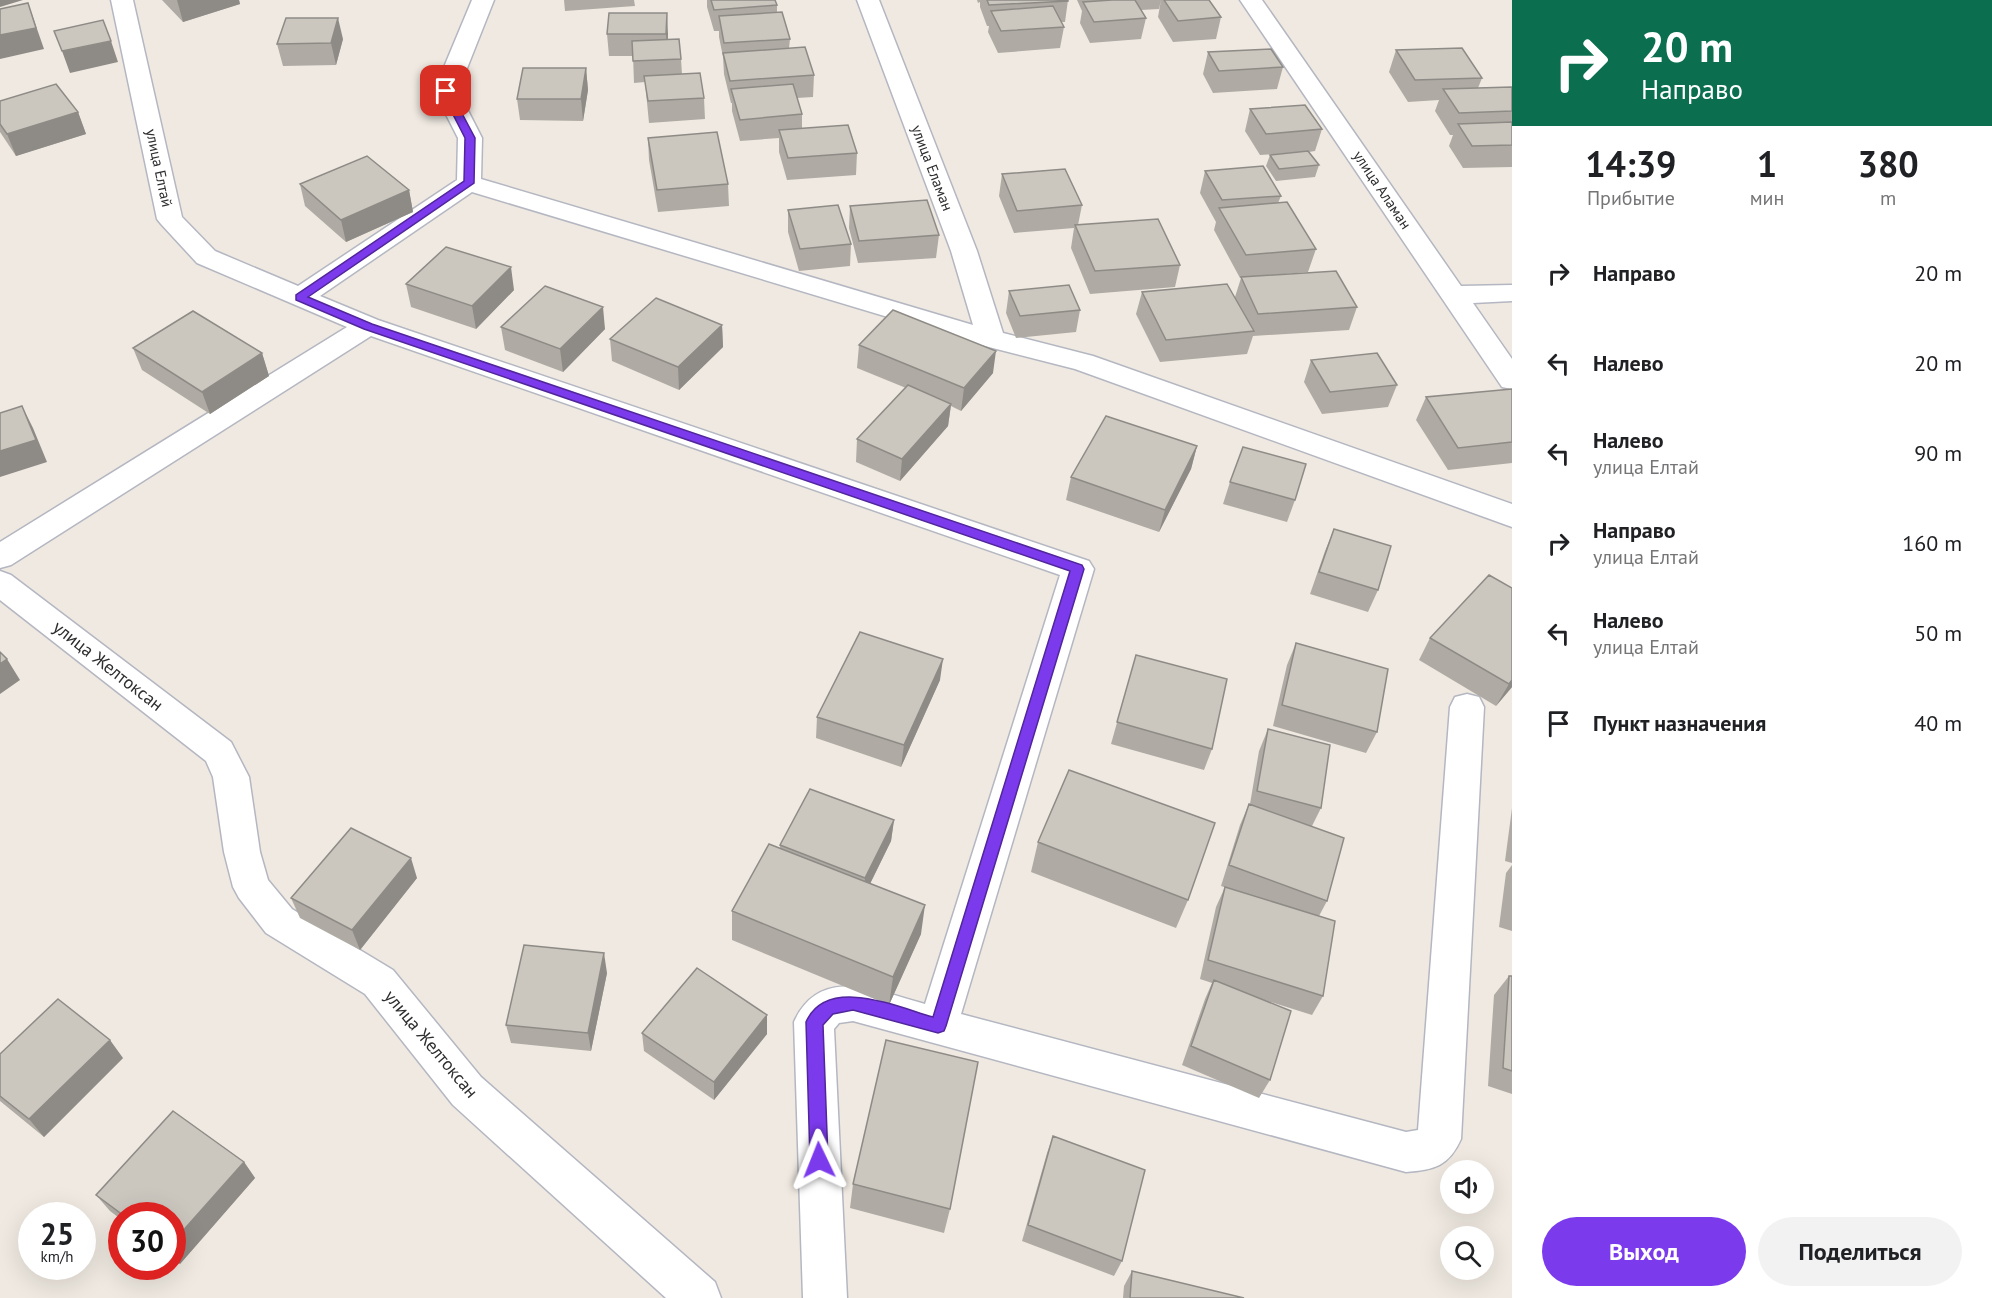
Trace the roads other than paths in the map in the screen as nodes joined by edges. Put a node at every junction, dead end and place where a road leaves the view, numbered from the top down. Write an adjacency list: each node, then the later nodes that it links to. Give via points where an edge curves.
1 (122, 0): 8 (street, улица Елтай, via 170,219 206,257)
2 (483, 0): 5 (street, via 446,91 470,138)
3 (868, 0): 10 (street, улица Еламан, via 964,251)
4 (1251, 0): 7 (street, улица Аламан)
5 (469, 183): 8 (street); 10 (street)
6 (1512, 293): 7 (street)
7 (1454, 296): 11 (street, улица Аламан)
8 (300, 297): 9 (street, улица Елтай)
9 (368, 326): 13 (street); 16 (street, улица Елтай, via 1078,569)
10 (991, 339): 12 (street, via 1083,362)
11 (1512, 380)
12 (1512, 516)
13 (0, 557)
14 (0, 583): 17 (street, улица Желтоксан, via 219,752 231,777 242,852 252,887 279,921 379,982 467,1091)
15 (1467, 707): 16 (street, via 1440,1138 1427,1150 1406,1152)
16 (938, 1026): 18 (street, via 853,1003 829,1007 814,1022)
17 (699, 1298)
18 (825, 1298)

